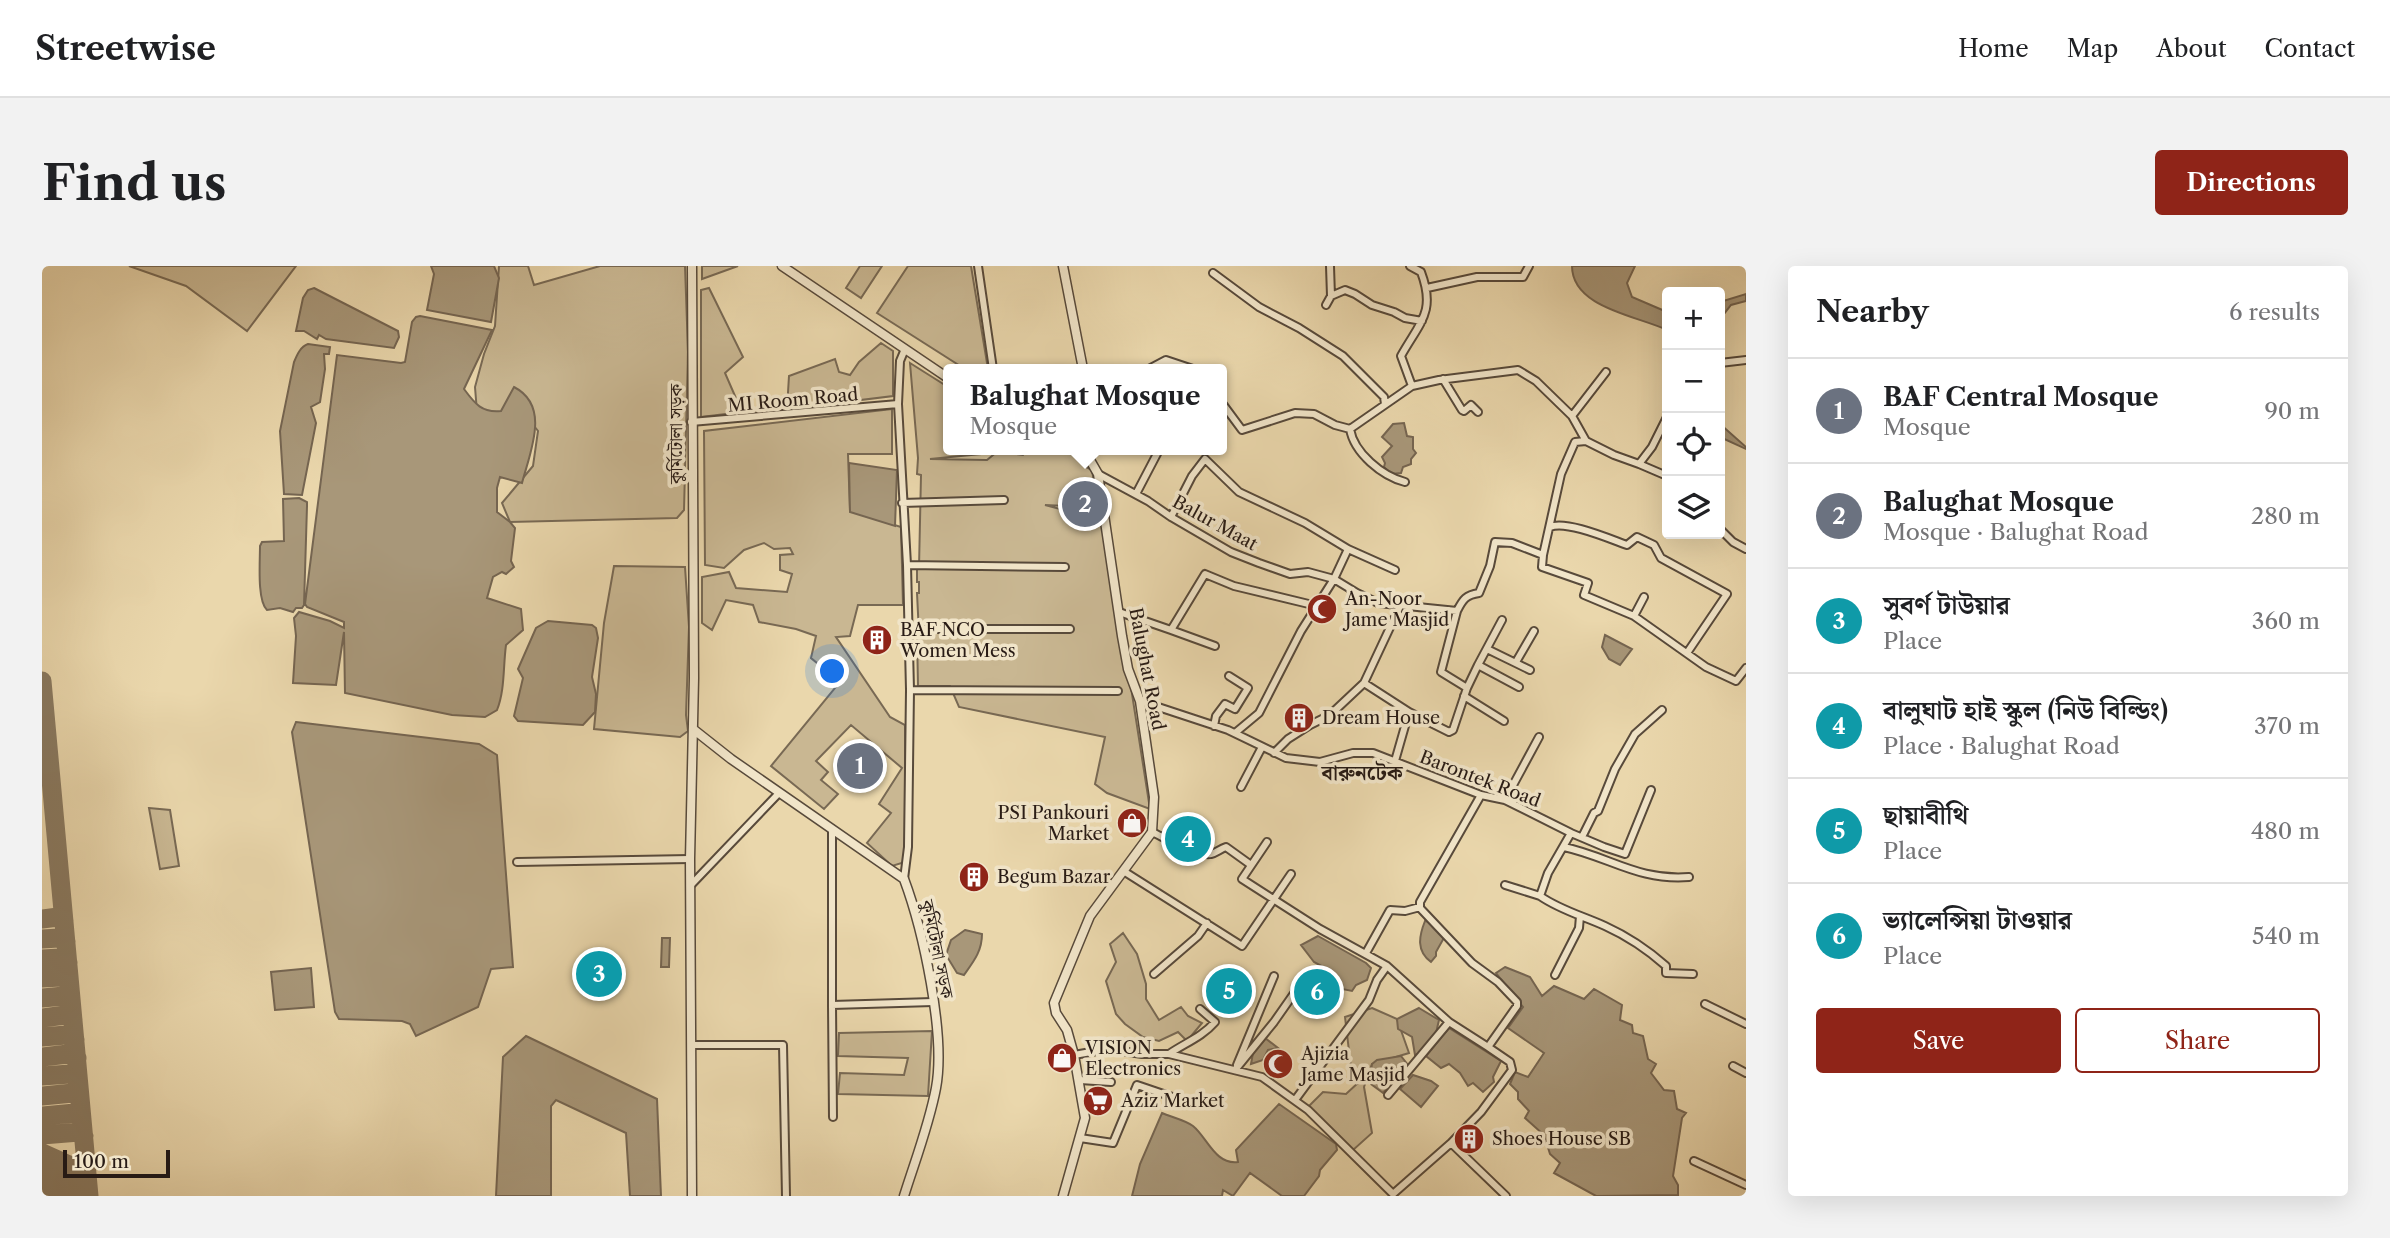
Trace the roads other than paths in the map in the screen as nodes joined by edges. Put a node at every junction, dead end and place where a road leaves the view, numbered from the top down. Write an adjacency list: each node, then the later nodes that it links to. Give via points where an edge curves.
1 (692, 266): 29 (street, কুর্মিটোলা সড়ক)
2 (782, 266): 13 (street)
3 (978, 266): 16 (street)
4 (1063, 266): 17 (street)
5 (1330, 266): 10 (street)
6 (1410, 266): 9 (street, via 1421,272)
7 (1530, 266): 9 (street, via 1523,277 1476,277)
8 (1213, 274): 25 (street, via 1343,356 1384,397)
9 (1427, 288): 12 (street)
10 (1331, 296): 11 (street); 12 (street, via 1345,290 1372,305)
11 (1326, 305)
12 (1422, 321): 23 (street, via 1401,356)
13 (905, 349): 21 (street); 24 (street)
14 (1746, 360): 15 (street)
15 (1725, 362)
16 (992, 364)
17 (1082, 364)
18 (1158, 364): 19 (street, via 1166,360)
19 (1178, 364)
20 (1606, 372): 28 (street)
21 (943, 376)
22 (1443, 379): 23 (street); 27 (street, via 1462,410 1471,405); 28 (street, via 1518,370)
23 (1412, 386): 25 (street)
24 (898, 404): 29 (street, MI Room Road); 41 (street)
25 (1385, 404): 31 (street)
26 (1227, 410): 31 (street, via 1242,430 1295,413 1314,414)
27 (1478, 412)
28 (1572, 416): 32 (street)
29 (691, 422): 82 (street, কুর্মিটোলা সড়ক)
30 (1662, 427): 35 (street)
31 (1350, 429): 38 (street, via 1361,452 1385,473)
32 (1586, 441): 35 (street); 43 (street, via 1575,442 1561,474)
33 (1090, 455): 36 (street, Balughat Road)
34 (1156, 455): 39 (street)
35 (1639, 464): 37 (street)
36 (1098, 474): 39 (street, Balur Maat); 56 (street, Balughat Road)
37 (1662, 474)
38 (1405, 482)
39 (1136, 494): 42 (street, Balur Maat)
40 (1004, 500): 41 (street)
41 (902, 503): 48 (street)
42 (1171, 517): 45 (street, via 1205,458 1239,492); 51 (street, Balur Maat, via 1259,563 1290,574 1308,572)
43 (1550, 527): 47 (street); 65 (street, via 1557,524 1627,545 1637,537 1654,545 1661,558 1727,594)
44 (1725, 534): 46 (street)
45 (1348, 549): 50 (street); 51 (street)
46 (1746, 549)
47 (1543, 555): 55 (street, via 1495,542 1479,593 1468,595); 57 (street, via 1542,568 1588,583 1584,595)
48 (907, 565): 49 (street); 59 (street)
49 (1065, 567)
50 (1395, 569)
51 (1334, 579): 53 (street, Balur Maat, via 1378,603); 54 (street)
52 (1644, 597): 57 (street)
53 (1401, 604): 55 (street, Balur Maat); 71 (street)
54 (1317, 606): 61 (street, via 1204,574); 83 (street, via 1259,713)
55 (1457, 611): 73 (street, via 1441,672)
56 (1119, 612): 61 (street); 77 (street, Balughat Road, via 1128,668)
57 (1634, 616): 65 (street)
58 (1502, 620): 64 (street)
59 (908, 629): 60 (street); 74 (street)
60 (1070, 629)
61 (1171, 630): 63 (street)
62 (1534, 631): 66 (street)
63 (1215, 646)
64 (1487, 649): 66 (street); 67 (street)
65 (1687, 653): 68 (street, via 1736,681)
66 (1516, 662): 69 (street)
67 (1478, 665): 72 (street); 73 (street)
68 (1746, 668)
69 (1530, 670)
70 (1229, 676): 81 (street, via 1248,688 1235,709 1225,704)
71 (1363, 683): 79 (street); 86 (street, via 1337,709)
72 (1519, 687)
73 (1467, 688): 76 (street)
74 (910, 690): 75 (street); 105 (street)
75 (1118, 691)
76 (1464, 696): 79 (street, via 1451,732); 80 (street)
77 (1140, 701): 81 (street, Barontek Road); 94 (street, Balughat Road, via 1154,797)
78 (1662, 710): 96 (street, via 1635,734)
79 (1409, 712): 87 (street)
80 (1504, 721)
81 (1214, 726): 83 (street, Barontek Road)
82 (693, 729): 90 (street); 99 (street, কুর্মিটোলা সড়ক)
83 (1235, 733): 85 (street, Barontek Road)
84 (1539, 737): 92 (street)
85 (1262, 747): 86 (street, Barontek Road); 88 (street)
86 (1274, 753): 87 (street, Barontek Road, via 1320,762 1373,753)
87 (1395, 761): 91 (street, Barontek Road)
88 (1241, 787)
89 (1651, 790): 96 (street, Barontek Road, via 1625,854)
90 (779, 793): 93 (street); 107 (street)
91 (1481, 795): 92 (street, Barontek Road); 110 (street)
92 (1505, 800): 95 (street, Barontek Road)
93 (832, 829): 105 (street); 122 (street)
94 (1152, 832): 101 (street, via 1201,854 1226,848); 102 (street)
95 (1571, 833): 96 (street, Barontek Road); 98 (street)
96 (1582, 837)
97 (1267, 842): 101 (street)
98 (1564, 847): 104 (street, via 1646,875); 108 (street)
99 (690, 859): 100 (street); 107 (street, কুর্মিটোলা সড়ক)
100 (517, 862)
101 (1251, 865): 109 (street, via 1242,878)
102 (1125, 872): 112 (street); 129 (street, via 1090,916 1055,997 1056,1013)
103 (1291, 874): 109 (street)
104 (1689, 877)
105 (904, 878): 120 (street, কুর্মিটোলা সড়ক)
106 (1506, 884): 108 (street)
107 (690, 886): 126 (street, কুর্মিটোলা সড়ক)
108 (1540, 896): 111 (street)
109 (1274, 899): 112 (street, via 1242,946); 113 (street)
110 (1420, 907): 113 (street, via 1390,910); 127 (street, via 1517,1002)
111 (1580, 916): 117 (street, via 1635,943 1666,966 1666,973); 118 (street, via 1579,928)
112 (1207, 923): 116 (street)
113 (1366, 953): 114 (street)
114 (1387, 966): 124 (street); 136 (street, via 1369,1000)
115 (1310, 972): 131 (street)
116 (1153, 974)
117 (1693, 974)
118 (1555, 975)
119 (1274, 976): 131 (street)
120 (933, 1002): 122 (street); 145 (street, কুর্মিটোলা সড়ক, via 939,1046 936,1088)
121 (1705, 1004): 125 (street)
122 (832, 1005): 138 (street)
123 (1200, 1009): 128 (street, via 1215,1023)
124 (1449, 1022): 127 (street); 135 (street)
125 (1746, 1024)
126 (691, 1045): 143 (street, কুর্মিটোলা সড়ক); 144 (street, via 783,1045)
127 (1488, 1047): 140 (street, via 1510,1062 1512,1070)
128 (1169, 1054): 129 (street, via 1108,1049); 131 (street)
129 (1074, 1055): 133 (street)
130 (1733, 1066): 132 (street)
131 (1235, 1070): 136 (street, via 1262,1077)
132 (1746, 1073)
133 (1080, 1080): 134 (street); 139 (street, via 1086,1118)
134 (1111, 1082)
135 (1388, 1095)
136 (1295, 1100): 140 (street, via 1393,1194)
137 (1190, 1103): 139 (street, via 1137,1085 1113,1143)
138 (833, 1117)
139 (1080, 1138): 146 (street)
140 (1451, 1143): 147 (street)
141 (1694, 1161): 142 (street)
142 (1746, 1185)
143 (692, 1196)
144 (786, 1196)
145 (904, 1196)
146 (1063, 1196)
147 (1506, 1196)

